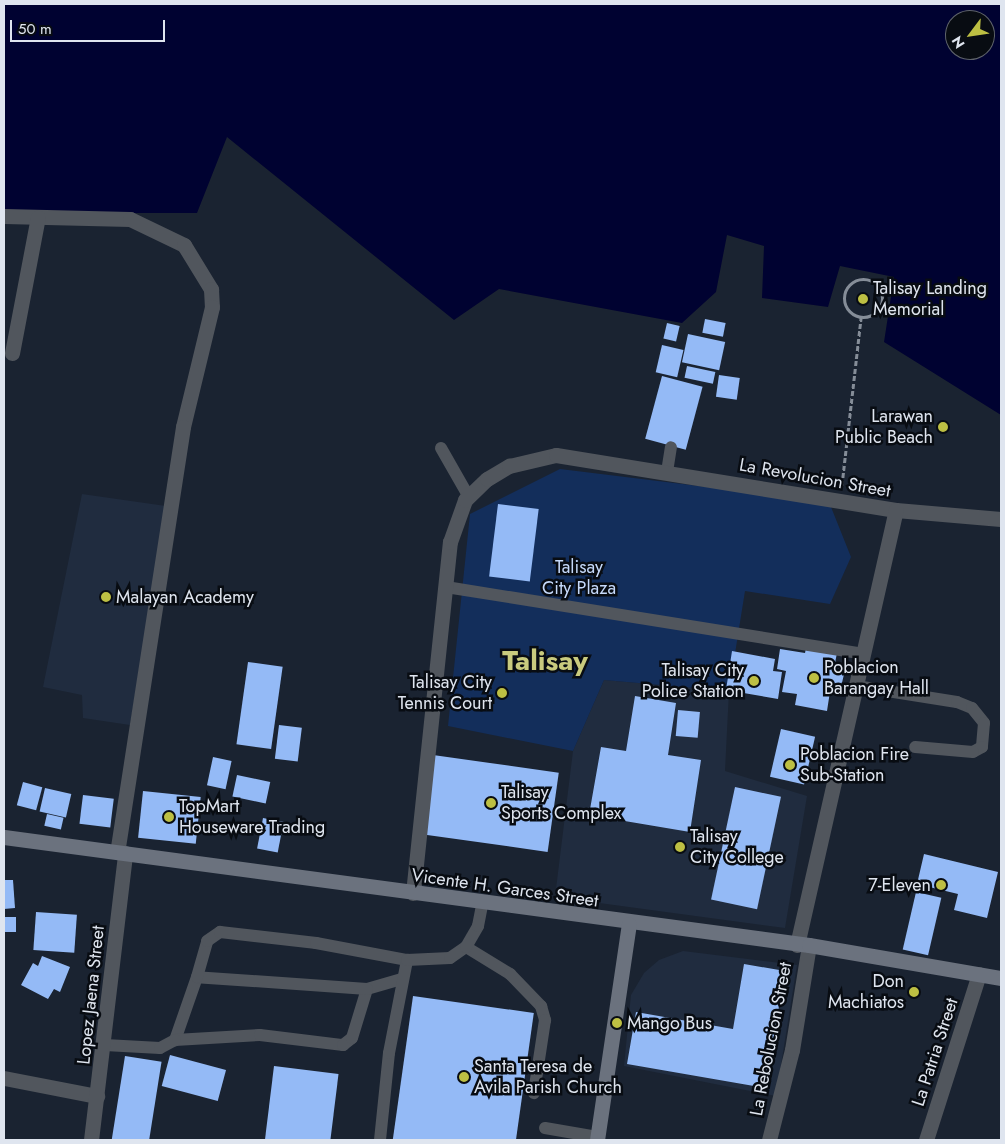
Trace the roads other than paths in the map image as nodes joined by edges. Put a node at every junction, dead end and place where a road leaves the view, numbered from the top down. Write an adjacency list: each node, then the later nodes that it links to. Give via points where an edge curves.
1 (4, 216): 2 (street, Lopez Jaena Street)
2 (38, 217): 3 (street); 15 (street, Lopez Jaena Street, via 130,219 166,233 184,245 211,289 212,308 183,426)
3 (12, 353)
4 (671, 446): 6 (lane)
5 (441, 448): 7 (lane)
6 (667, 472): 7 (street, La Revolucion Street, via 556,454 535,456 487,479); 8 (street, La Revolucion Street)
7 (469, 497): 10 (street, La Revolucion Street, via 455,520)
8 (896, 510): 9 (street); 11 (street, La Revolucion Street)
9 (1001, 519)
10 (446, 587): 11 (lane); 16 (street, La Revolucion Street)
11 (864, 654): 12 (street, La Revolucion Street)
12 (856, 686): 13 (lane, via 956,702 972,708 984,723 982,747 973,752); 19 (street, La Revolucion Street)
13 (915, 746)
14 (4, 836): 15 (street, Vicente H. Garces Street)
15 (121, 853): 16 (street, Vicente H. Garces Street); 28 (street, Lopez Jaena Street)
16 (413, 894): 17 (street, Vicente H. Garces Street)
17 (482, 905): 18 (street, Vicente H. Garces Street); 20 (lane, via 478,926)
18 (629, 924): 19 (street, Vicente H. Garces Street); 33 (street)
19 (803, 945): 22 (street, Vicente H. Garces Street); 36 (street, La Rebolucion Street, via 792,1050)
20 (466, 947): 21 (lane, via 450,958); 30 (lane, via 510,974 541,1006 545,1020)
21 (407, 960): 23 (lane, via 316,942 220,932 207,940); 24 (lane)
22 (979, 974): 25 (street, Vicente H. Garces Street); 37 (street, La Patria Street)
23 (197, 977): 26 (lane); 27 (lane)
24 (402, 978): 26 (lane); 35 (lane)
25 (1001, 978)
26 (367, 989): 27 (lane, via 352,1038 343,1045 260,1035)
27 (175, 1040): 28 (lane, via 160,1048)
28 (104, 1046): 31 (street, Lopez Jaena Street)
29 (4, 1078): 31 (street)
30 (534, 1093)
31 (97, 1096): 34 (street, Lopez Jaena Street)
32 (545, 1128): 33 (lane)
33 (597, 1139)
34 (91, 1140)
35 (380, 1140)
36 (769, 1140)
37 (926, 1140)

